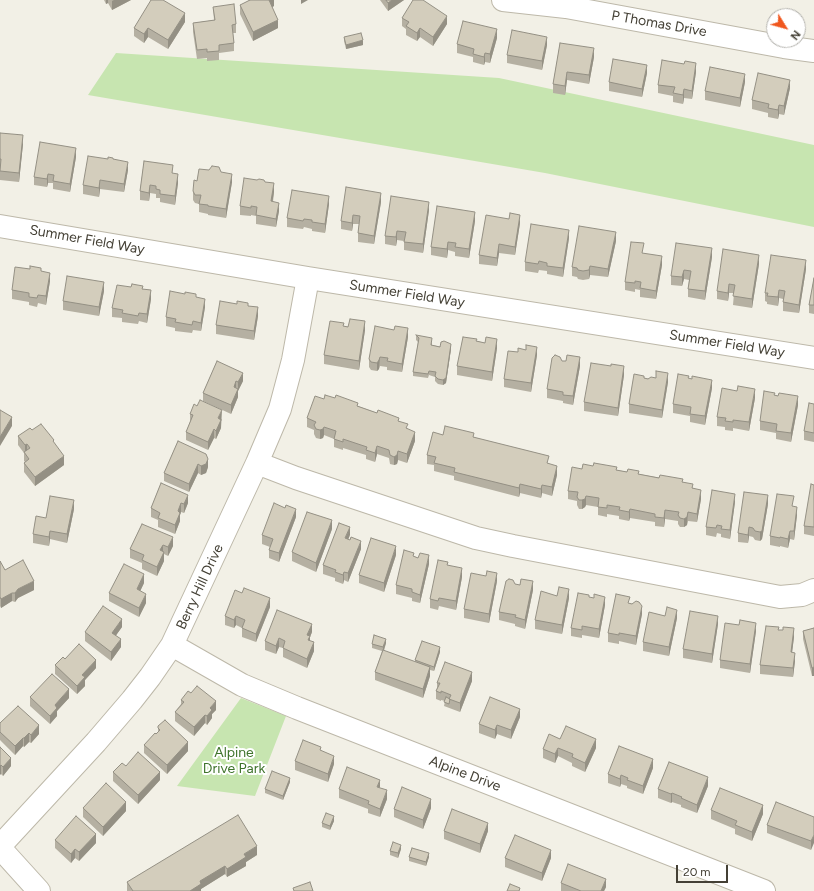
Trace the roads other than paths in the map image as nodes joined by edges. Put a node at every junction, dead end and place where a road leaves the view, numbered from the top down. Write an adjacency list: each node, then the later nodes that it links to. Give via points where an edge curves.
1 (503, 0): 2 (street, P Thomas Drive)
2 (567, 4): 3 (street, P Thomas Drive)
3 (814, 51)
4 (0, 226): 5 (street, Summer Field Way)
5 (308, 278): 6 (street, Summer Field Way); 7 (street, Berry Hill Drive, via 280,409)
6 (814, 358)
7 (257, 463): 8 (street, via 476,538 780,597 802,595); 9 (street, Berry Hill Drive)
8 (814, 590)
9 (172, 645): 10 (street, Berry Hill Drive, via 132,700); 12 (street, Alpine Drive, via 242,686)
10 (0, 847): 11 (street)
11 (39, 891)
12 (764, 891)

